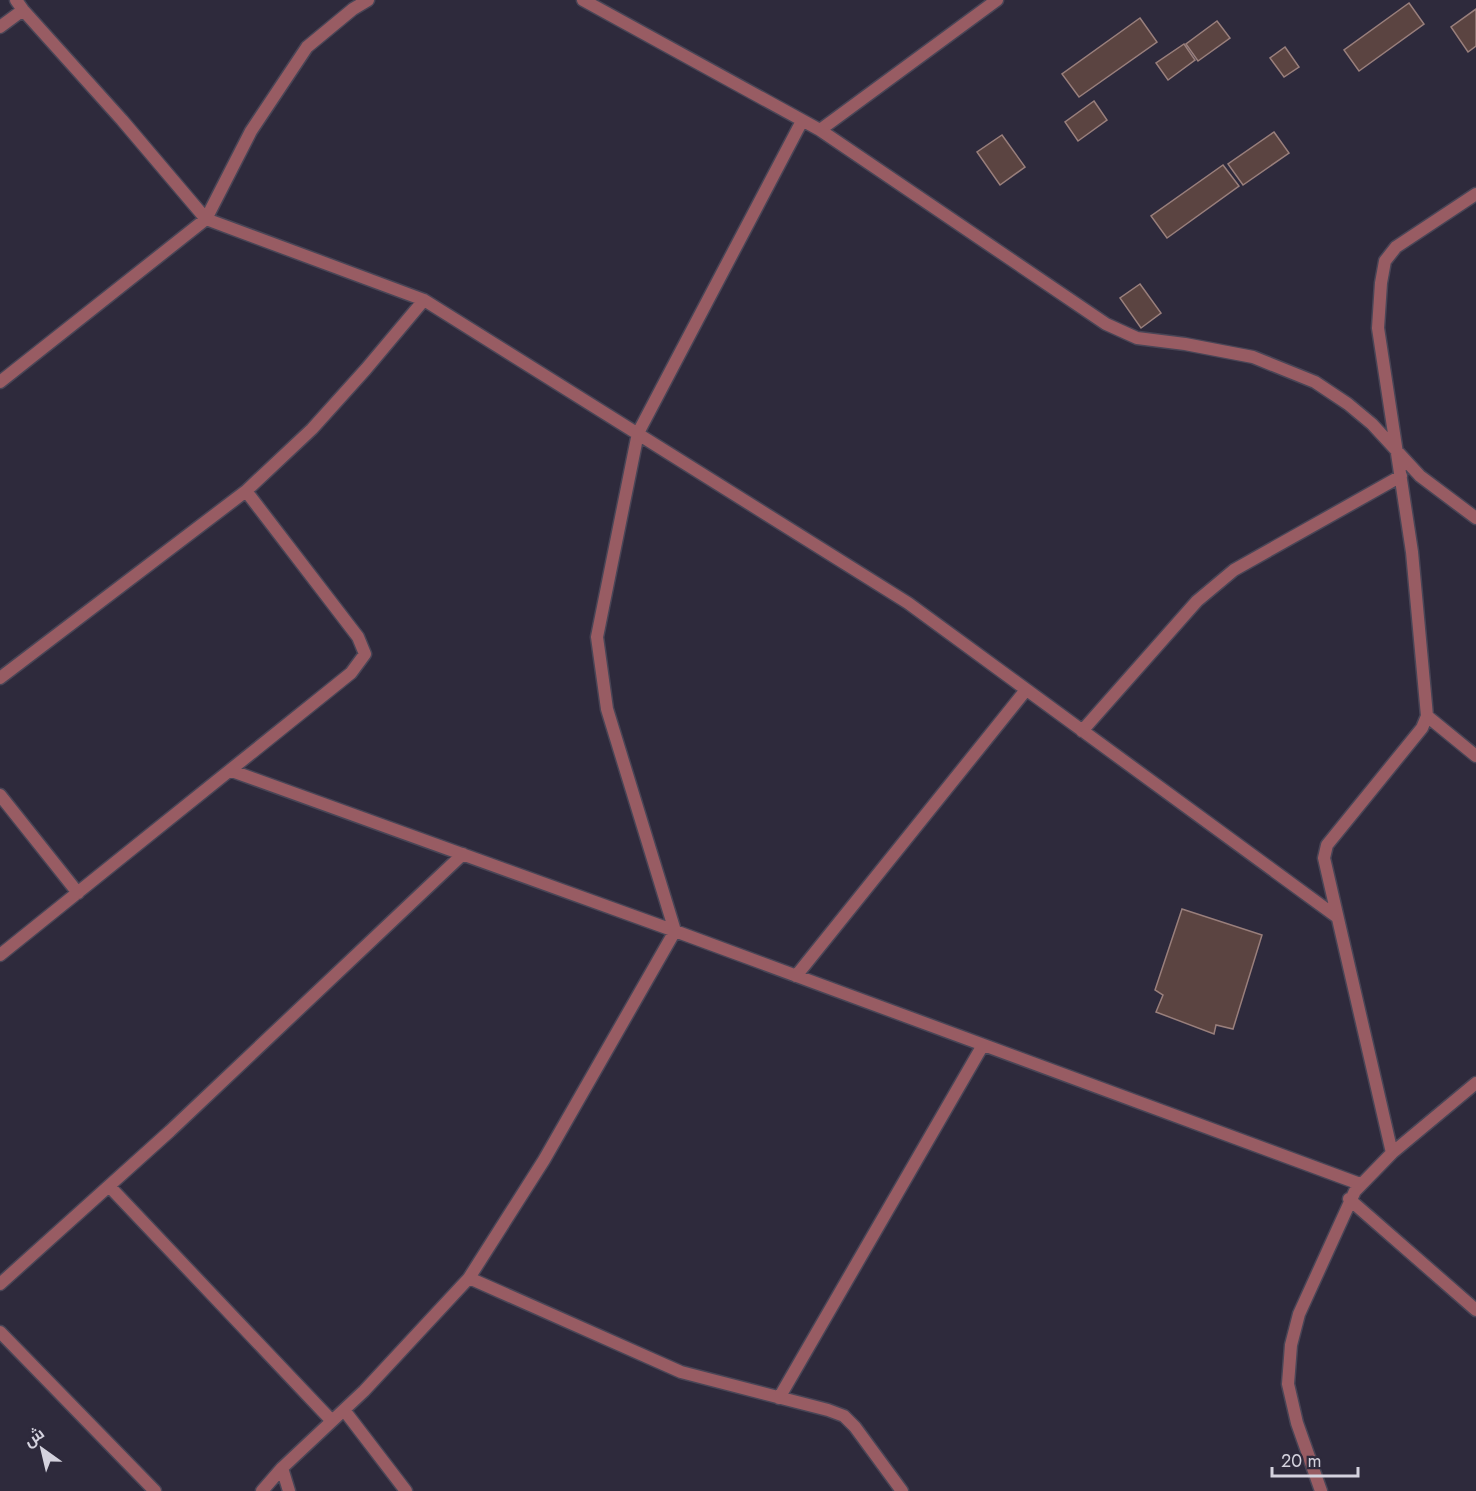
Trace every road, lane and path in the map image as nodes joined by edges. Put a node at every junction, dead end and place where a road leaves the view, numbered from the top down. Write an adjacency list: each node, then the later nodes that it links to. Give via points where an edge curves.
1 (368, 0): 9 (street, via 307,47 251,131)
2 (583, 0): 6 (street)
3 (997, 0): 7 (street)
4 (20, 5): 5 (street); 9 (street)
5 (0, 27)
6 (802, 121): 7 (street); 12 (street)
7 (820, 130): 13 (street, via 1106,324 1137,338 1253,357 1315,382 1372,424)
8 (1476, 194): 13 (street, via 1396,247 1385,261 1378,328)
9 (206, 219): 10 (street); 11 (street)
10 (424, 300): 12 (street); 15 (street, via 312,429)
11 (0, 382)
12 (638, 434): 18 (street, via 908,603); 27 (street, via 597,637 607,709)
13 (1398, 452): 14 (street); 16 (street, via 1420,476)
14 (1401, 476): 19 (street); 20 (street, via 1234,570 1197,601)
15 (246, 491): 17 (street); 22 (street, via 358,637 365,654 351,673)
16 (1476, 518)
17 (0, 678)
18 (1026, 690): 20 (street); 29 (street)
19 (1427, 716): 21 (street); 26 (street, via 1422,728 1327,845 1324,858)
20 (1082, 731): 26 (street)
21 (1476, 756)
22 (232, 771): 24 (street); 25 (street)
23 (0, 795): 25 (street)
24 (463, 854): 27 (street); 34 (street)
25 (78, 893): 28 (street)
26 (1337, 917): 32 (street)
27 (675, 931): 29 (street); 36 (street, via 544,1160)
28 (0, 955)
29 (796, 976): 30 (street)
30 (983, 1045): 33 (street); 40 (street)
31 (1476, 1083): 32 (street)
32 (1392, 1153): 33 (street)
33 (1360, 1184): 35 (street)
34 (110, 1186): 37 (street); 42 (street)
35 (1349, 1199): 38 (street); 49 (street, via 1299,1314 1291,1345 1288,1384)
36 (469, 1278): 40 (street, via 681,1372); 41 (street)
37 (0, 1284)
38 (1476, 1310)
39 (0, 1332): 44 (street)
40 (779, 1398): 48 (street, via 844,1416)
41 (344, 1410): 42 (street); 47 (street)
42 (332, 1421): 43 (street)
43 (282, 1468): 45 (street); 46 (street)
44 (155, 1491)
45 (262, 1491)
46 (289, 1491)
47 (406, 1491)
48 (902, 1491)
49 (1321, 1491)

